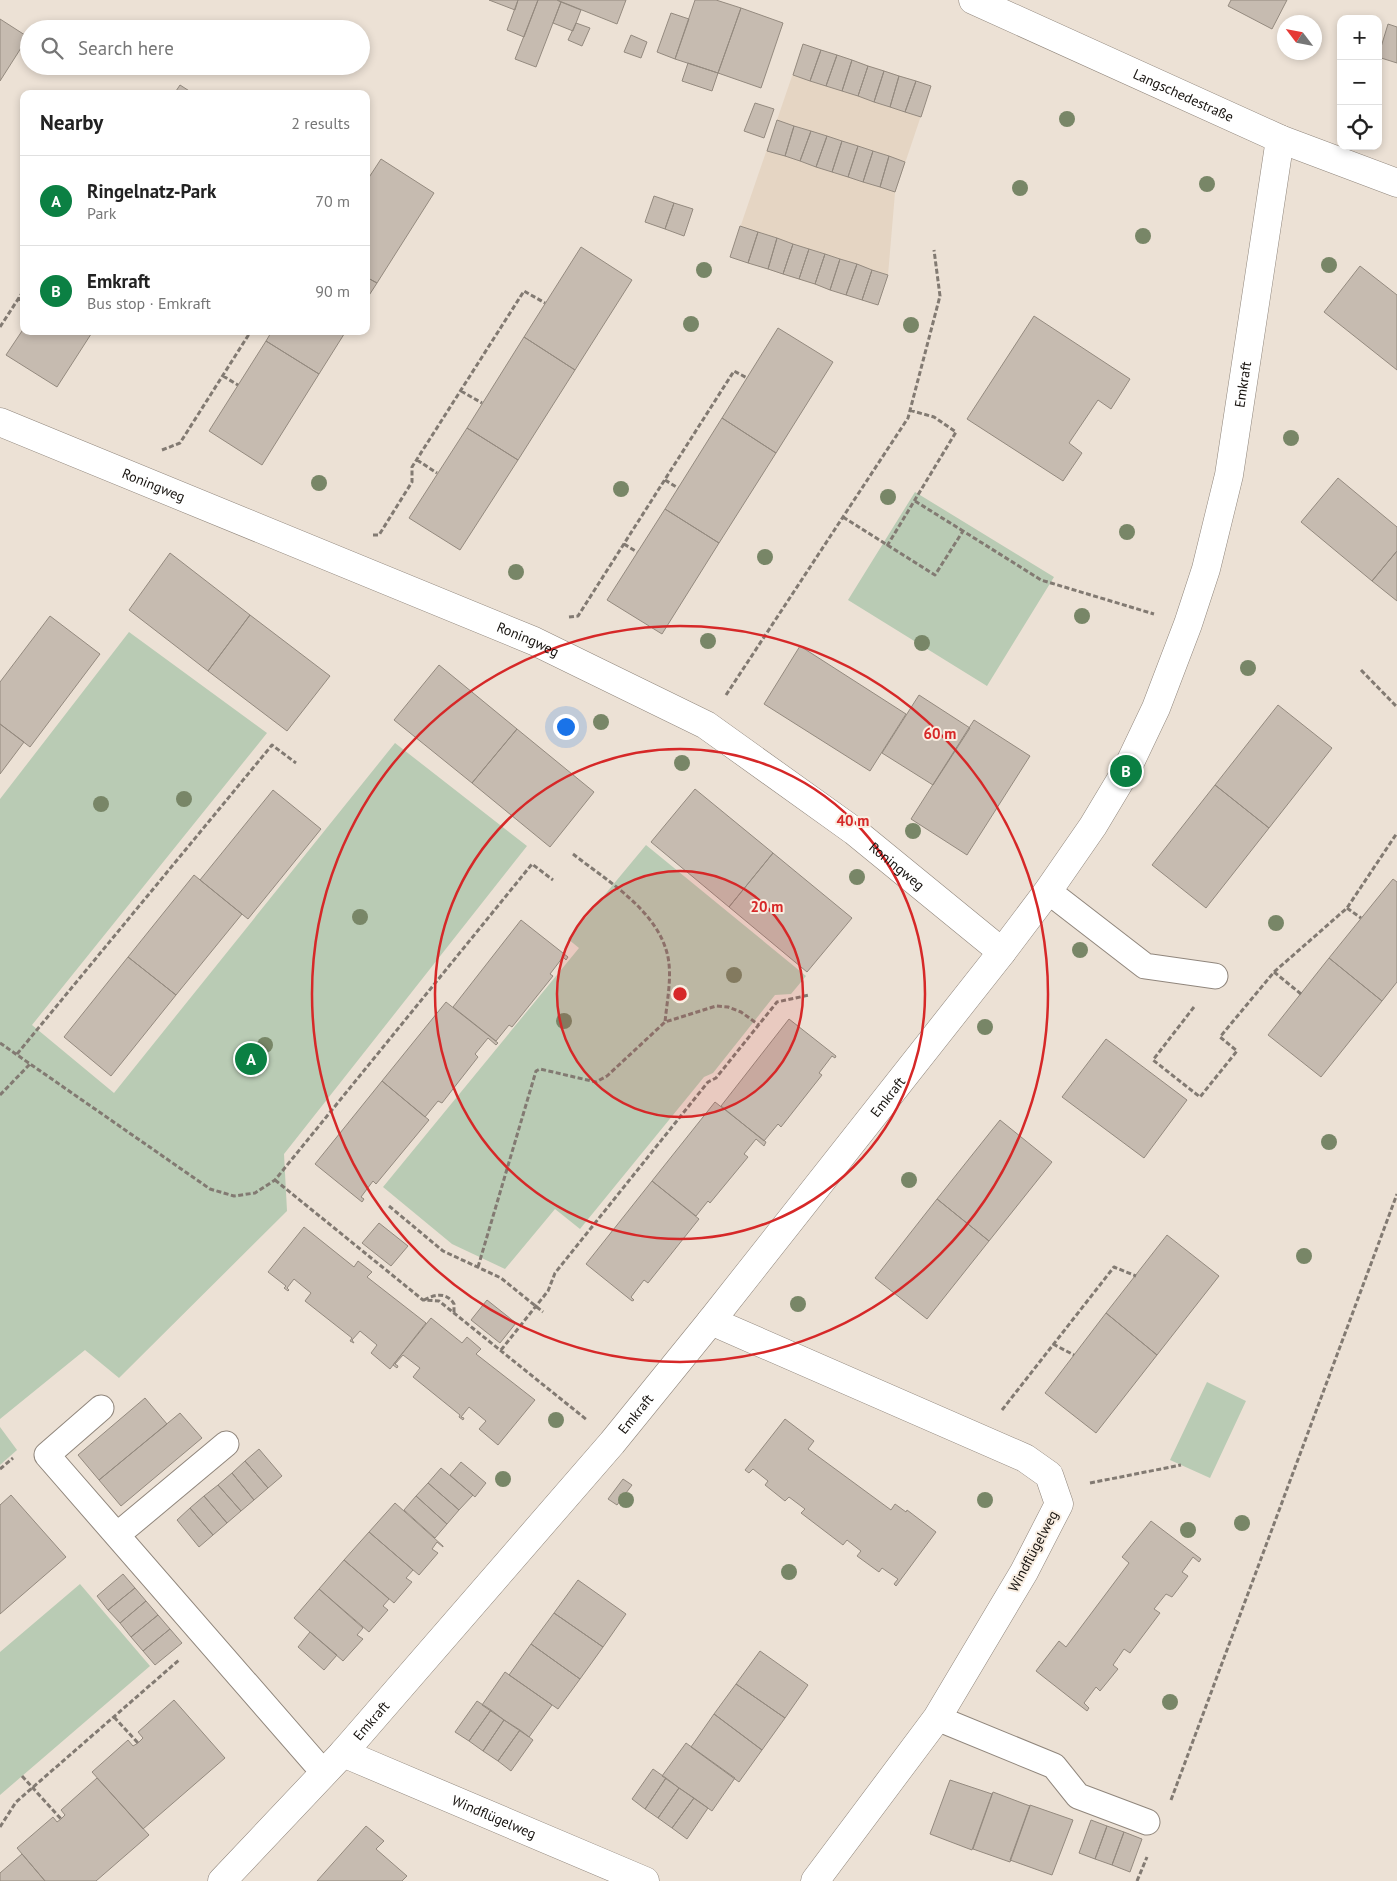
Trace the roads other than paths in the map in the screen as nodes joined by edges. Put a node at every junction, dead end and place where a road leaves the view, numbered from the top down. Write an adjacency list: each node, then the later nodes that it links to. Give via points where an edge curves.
1 (973, 0): 2 (street, Langschedestraße)
2 (1280, 139): 3 (street, Langschedestraße); 5 (street, Emkraft, via 1229,475 1206,569 1156,708 1126,771)
3 (1397, 183)
4 (0, 422): 6 (street, Roningweg, via 534,641 706,725 854,831)
5 (1048, 891): 6 (street, Emkraft); 7 (lane, via 1145,966)
6 (1002, 952): 8 (street, Emkraft)
7 (1215, 976)
8 (712, 1321): 12 (street, Windflügelweg, via 1026,1458 1049,1475 1059,1504 1024,1572); 13 (street, Emkraft, via 613,1441)
9 (101, 1408): 11 (lane, via 47,1455)
10 (226, 1444): 11 (lane)
11 (117, 1535): 14 (lane)
12 (937, 1718): 15 (lane, via 1054,1766 1078,1796); 18 (street, Windflügelweg)
13 (343, 1753): 14 (street, Emkraft); 17 (street, Windflügelweg)
14 (324, 1773): 16 (street, Emkraft)
15 (1147, 1822)
16 (222, 1881)
17 (645, 1881)
18 (815, 1881)

